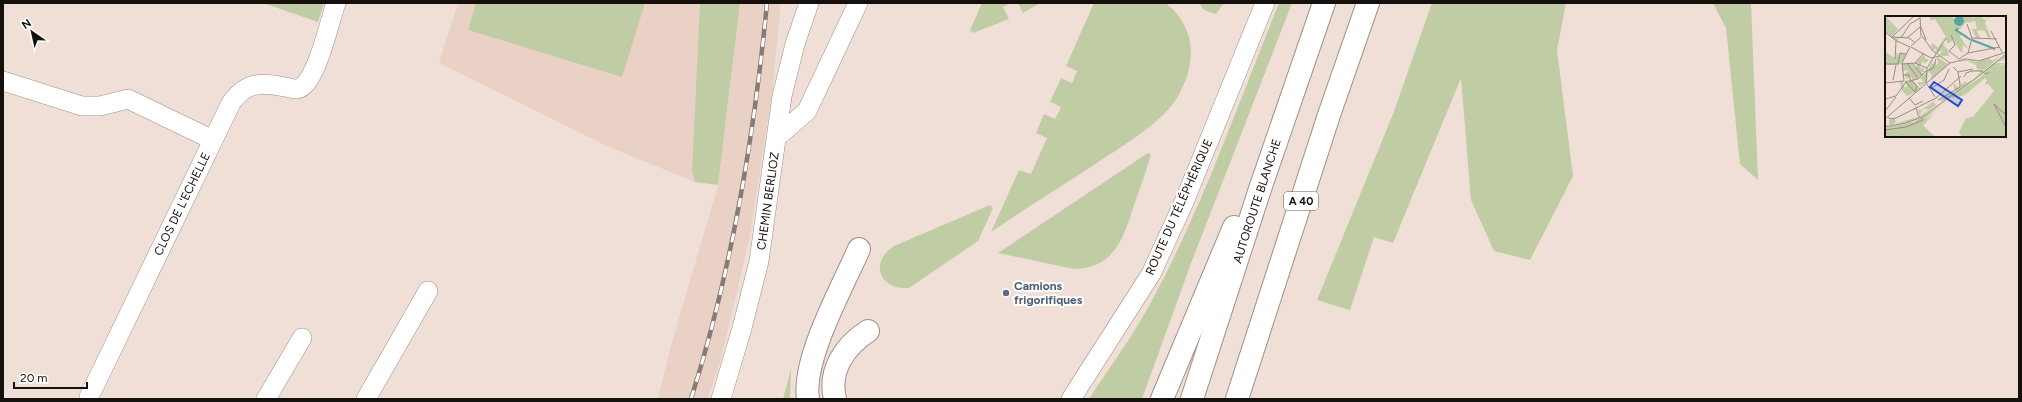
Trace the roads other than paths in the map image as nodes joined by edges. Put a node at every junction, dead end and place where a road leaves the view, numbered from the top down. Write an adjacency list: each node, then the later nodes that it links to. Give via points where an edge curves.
1 (336, 3): 10 (street, CLOS DE L'ECHELLE, via 315,69 300,89 259,84 243,88 231,103)
2 (809, 3): 9 (street, CHEMIN BERLIOZ, via 788,68)
3 (858, 3): 9 (street, via 808,111)
4 (1264, 3): 21 (street, ROUTE DU TÉLÉPHÉRIQUE, via 1184,202 1151,274)
5 (1324, 3): 7 (highway, AUTOROUTE BLANCHE)
6 (1368, 3): 24 (highway, A 40, via 1329,114)
7 (1299, 71): 22 (highway); 23 (highway, AUTOROUTE BLANCHE)
8 (3, 81): 10 (street, via 82,106 100,106 128,99)
9 (777, 137): 18 (street, CHEMIN BERLIOZ, via 760,261)
10 (213, 140): 15 (street, CLOS DE L'ECHELLE)
11 (859, 249): 19 (highway, via 812,358 808,378)
12 (428, 290): 17 (street)
13 (868, 331): 20 (highway, via 852,343 838,364 834,378)
14 (302, 338): 16 (street)
15 (89, 397)
16 (266, 399)
17 (366, 399)
18 (721, 399)
19 (808, 399)
20 (835, 399)
21 (1071, 399)
22 (1162, 399)
23 (1192, 399)
24 (1237, 399)

